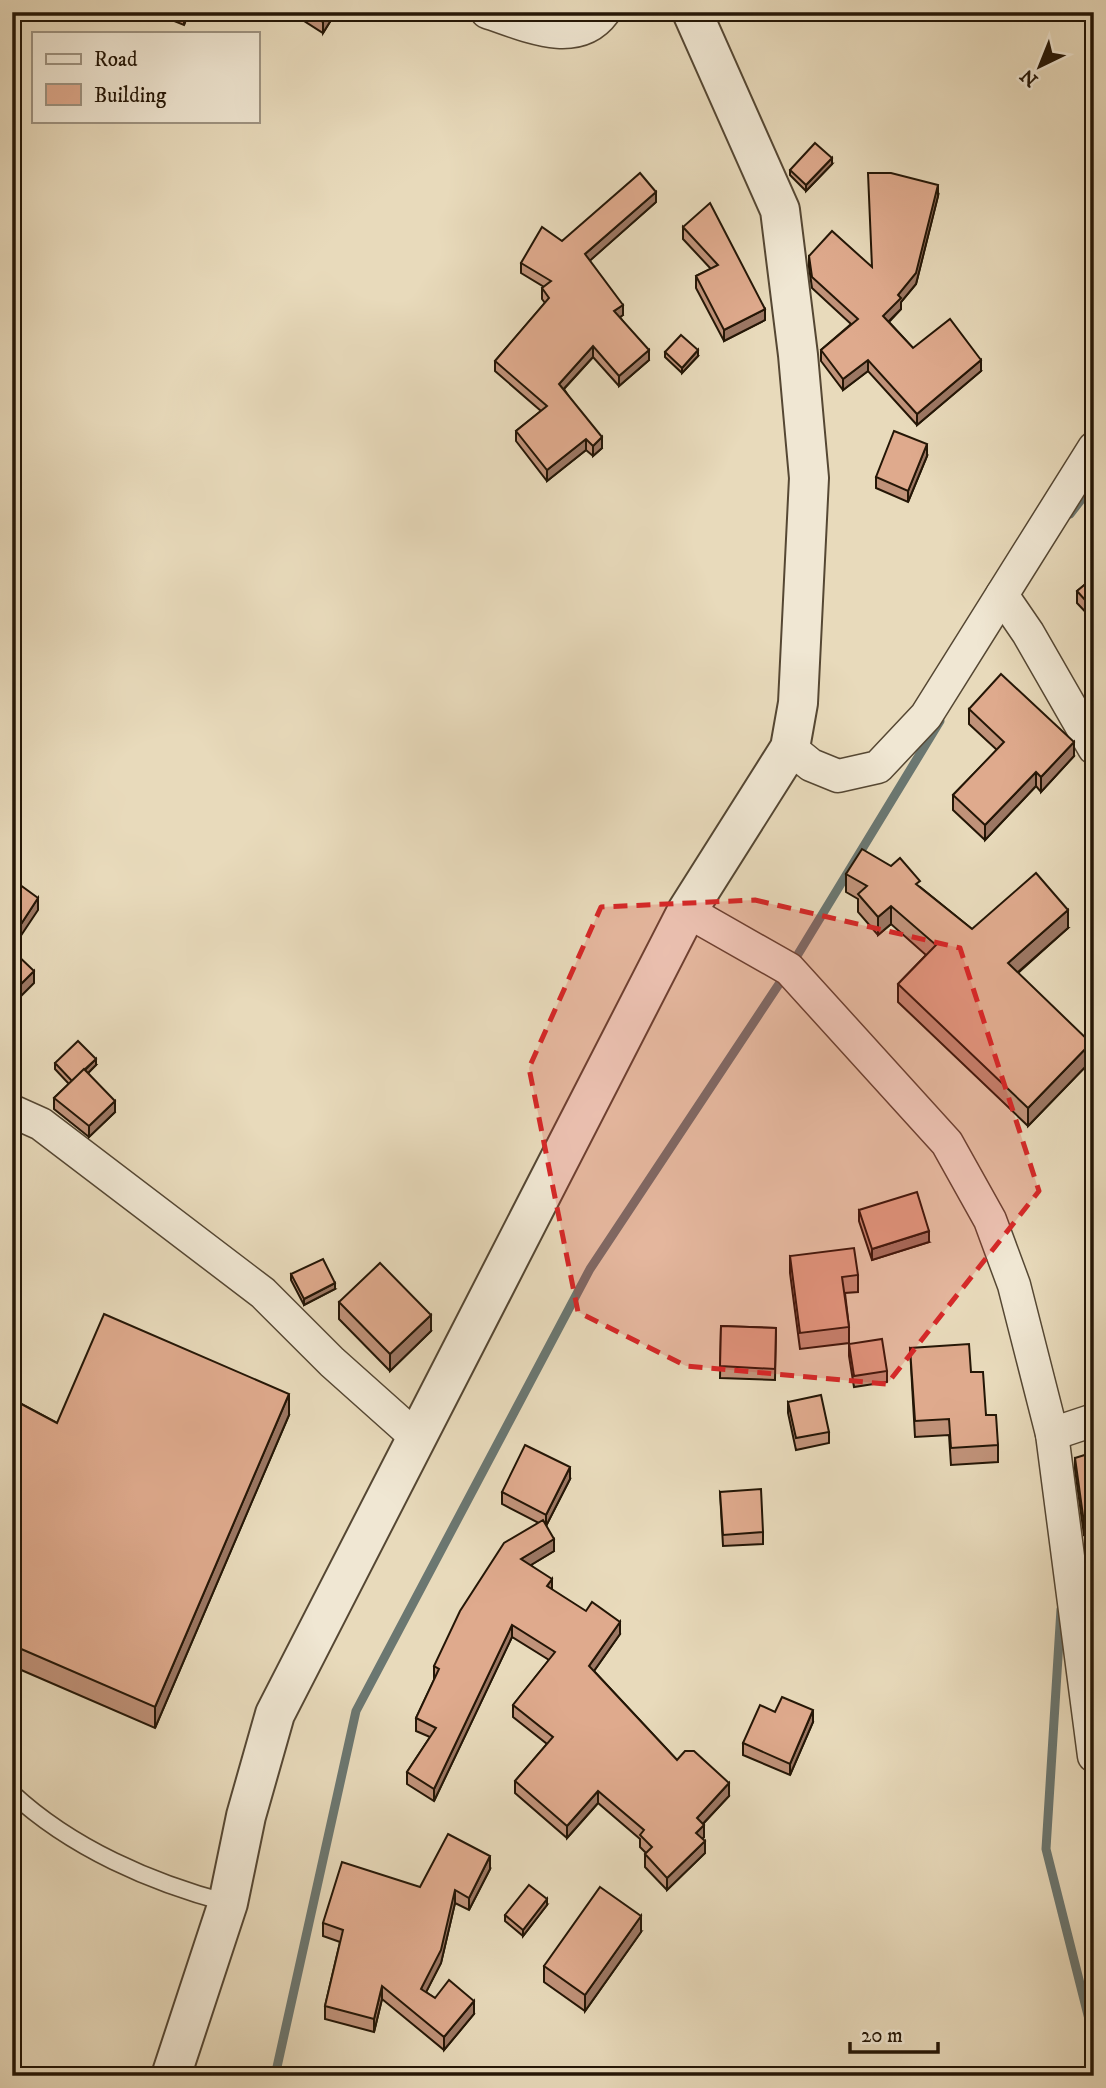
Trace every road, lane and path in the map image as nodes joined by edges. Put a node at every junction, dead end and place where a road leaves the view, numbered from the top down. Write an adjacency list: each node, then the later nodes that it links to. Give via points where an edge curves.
1 (487, 12): 2 (street, via 541,29 573,33 595,24)
2 (604, 12)
3 (692, 12): 6 (street, via 780,210 809,478 798,704)
4 (1094, 448): 5 (street)
5 (1002, 595): 6 (street, via 926,716 878,767 838,776 811,765); 7 (street)
6 (790, 748): 8 (street)
7 (1094, 748)
8 (687, 911): 11 (street, via 789,969 947,1143 995,1233 1014,1285); 12 (street, via 466,1348)
9 (12, 1111): 12 (street, via 41,1124 263,1293)
10 (1094, 1420): 11 (street)
11 (1052, 1434): 13 (street)
12 (416, 1437): 15 (street, via 275,1714 246,1816)
13 (1094, 1756)
14 (12, 1793): 15 (lane, via 109,1859)
15 (228, 1903): 16 (street)
16 (171, 2076)

